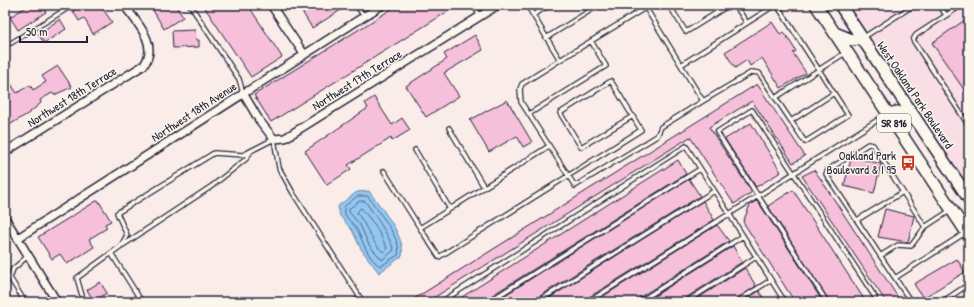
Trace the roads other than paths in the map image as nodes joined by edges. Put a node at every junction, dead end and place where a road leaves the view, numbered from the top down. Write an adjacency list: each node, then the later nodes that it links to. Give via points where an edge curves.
1 (73, 5): 32 (lane)
2 (124, 5): 53 (street, Northwest 18th Terrace, via 148,41 149,58 144,65)
3 (190, 5): 38 (lane, via 239,79)
4 (271, 5): 34 (street)
5 (356, 5): 25 (lane)
6 (382, 5): 25 (street, Northwest 18th Avenue)
7 (473, 5): 26 (lane)
8 (498, 5): 26 (street, Northwest 17th Terrace)
9 (527, 5): 23 (lane)
10 (550, 5): 23 (lane)
11 (599, 5): 29 (lane)
12 (650, 5): 22 (lane)
13 (669, 5): 14 (lane, via 686,32)
14 (729, 5)
15 (735, 5): 27 (lane)
16 (776, 5): 27 (lane); 37 (lane)
17 (816, 5): 28 (main road, SR 816)
18 (840, 5): 30 (main road, West Oakland Park Boulevard / SR 816)
19 (914, 5): 30 (lane)
20 (939, 5): 24 (lane)
21 (962, 5): 24 (lane)
22 (645, 6): 31 (lane); 36 (lane)
23 (533, 15): 29 (lane)
24 (946, 15): 47 (lane, via 916,35 913,40)
25 (364, 16): 34 (street, Northwest 18th Avenue)
26 (480, 16): 49 (street, Northwest 17th Terrace, via 285,138)
27 (747, 23): 36 (lane)
28 (834, 33): 30 (main road, via 852,40); 33 (main road, SR 816)
29 (546, 38): 35 (lane)
30 (862, 38): 46 (main road, West Oakland Park Boulevard / SR 816)
31 (591, 41): 35 (lane); 42 (lane, via 606,66)
32 (11, 43)
33 (847, 52): 37 (lane); 43 (main road, SR 816)
34 (304, 54): 38 (street, Northwest 18th Avenue)
35 (560, 60): 42 (lane, via 522,84 521,102)
36 (681, 65): 41 (lane)
37 (819, 70): 39 (lane); 40 (lane)
38 (243, 93): 49 (street); 72 (street, Northwest 18th Avenue)
39 (834, 93): 45 (lane); 45 (lane, via 848,115 805,142)
40 (775, 98): 41 (lane, via 759,74 752,72); 45 (lane)
41 (704, 101): 57 (lane, via 661,127 657,136 574,186)
42 (529, 114): 50 (lane)
43 (888, 114): 46 (main road, via 898,112); 56 (lane); 64 (main road, SR 816)
44 (632, 116): 44 (lane, via 611,81 560,113 581,147); 57 (lane, via 641,130)
45 (791, 121)
46 (918, 122): 62 (main road, West Oakland Park Boulevard / SR 816)
47 (969, 126)
48 (449, 128): 58 (lane)
49 (274, 139): 51 (lane); 81 (lane, via 282,175)
50 (549, 146): 57 (lane); 58 (lane)
51 (252, 150): 73 (lane, via 246,159 212,186); 73 (lane, via 243,154 214,153 117,213 126,235)
52 (415, 150): 63 (lane)
53 (5, 152)
54 (700, 169): 59 (lane); 88 (lane, via 686,146); 89 (lane)
55 (384, 171): 69 (lane)
56 (793, 173): 61 (lane); 61 (lane, via 752,110 717,132); 97 (lane, via 875,297)
57 (568, 176): 69 (lane, via 439,257)
58 (484, 187): 63 (lane)
59 (714, 191): 65 (lane); 90 (lane)
60 (903, 192): 67 (lane); 67 (lane, via 873,145 868,144 828,170 826,174); 68 (lane)
61 (758, 196): 65 (lane); 96 (lane)
62 (969, 199)
63 (450, 209): 69 (lane)
64 (952, 210): 68 (lane); 70 (main road, SR 816)
65 (729, 214): 71 (lane); 91 (lane)
66 (5, 218): 72 (street)
67 (857, 220): 76 (lane)
68 (926, 227): 76 (lane, via 911,246 898,245)
69 (420, 228)
70 (968, 234): 78 (lane)
71 (743, 236): 77 (lane); 92 (lane)
72 (18, 238): 75 (street)
73 (121, 246): 74 (lane)
74 (111, 253): 84 (lane, via 77,278); 85 (lane)
75 (29, 255): 82 (lane, via 13,269 10,278); 83 (street)
76 (880, 256): 78 (lane)
77 (756, 257): 79 (lane); 93 (lane)
78 (895, 278): 98 (lane)
79 (771, 280): 94 (lane); 95 (lane)
80 (969, 284): 99 (lane)
81 (360, 298): 86 (lane); 87 (lane)
82 (25, 302)
83 (57, 302)
84 (86, 302)
85 (142, 302)
86 (354, 302)
87 (363, 302)
88 (441, 302)
89 (488, 302)
90 (537, 302)
91 (588, 302)
92 (638, 302)
93 (686, 302)
94 (736, 302)
95 (785, 302)
96 (827, 302)
97 (874, 302)
98 (911, 302)
99 (942, 302)

